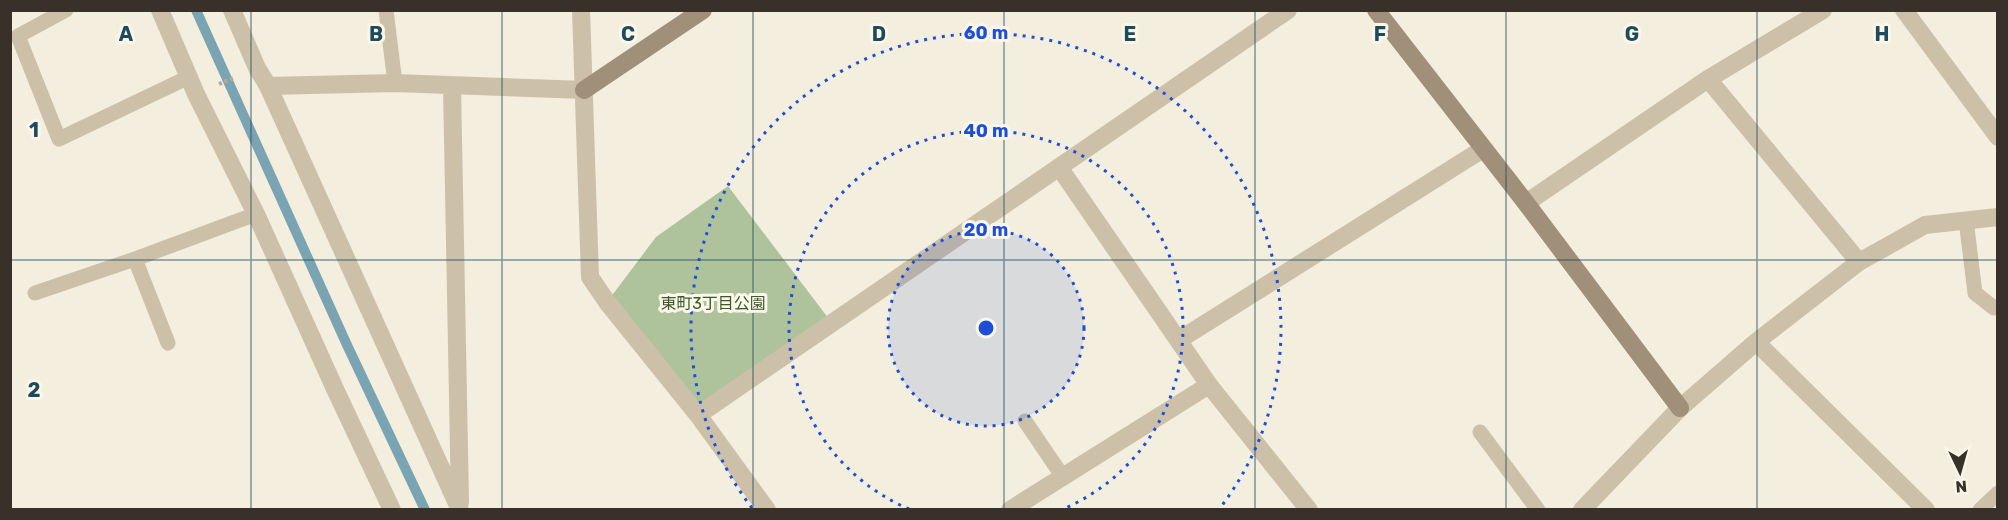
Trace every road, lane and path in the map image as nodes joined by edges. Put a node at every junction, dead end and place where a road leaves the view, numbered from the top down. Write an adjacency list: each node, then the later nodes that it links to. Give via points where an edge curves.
1 (66, 10): 12 (lane, via 18,36 59,139)
2 (160, 10): 12 (street)
3 (232, 10): 16 (street)
4 (386, 10): 14 (lane)
5 (581, 10): 18 (street)
6 (704, 10): 18 (street)
7 (1288, 10): 21 (street)
8 (1377, 10): 20 (street)
9 (1823, 10): 13 (street)
10 (1904, 10): 19 (street)
11 (238, 76): 15 (path)
12 (189, 77): 23 (street)
13 (1708, 79): 22 (street); 27 (street)
14 (395, 84): 16 (street); 17 (street)
15 (213, 86)
16 (268, 86): 17 (street, via 460,510)
17 (452, 86): 18 (street)
18 (584, 90): 35 (street, via 590,277)
19 (1998, 137)
20 (1484, 149): 22 (street); 30 (street)
21 (1059, 167): 30 (street); 35 (street)
22 (1526, 203): 34 (street)
23 (256, 214): 26 (lane); 40 (street)
24 (1998, 217): 25 (street)
25 (1966, 220): 27 (street, via 1925,225); 29 (lane, via 1975,293)
26 (135, 260): 28 (lane); 32 (lane)
27 (1859, 262): 31 (street)
28 (34, 293)
29 (1994, 308)
30 (1179, 340): 33 (street)
31 (1756, 342): 34 (street); 46 (street)
32 (168, 343)
33 (1209, 385): 38 (street); 43 (street)
34 (1680, 408): 45 (street)
35 (698, 415): 41 (street)
36 (1025, 421): 38 (lane)
37 (1480, 432): 44 (lane)
38 (1063, 477): 42 (street)
39 (1998, 493): 47 (lane)
40 (392, 510)
41 (767, 510)
42 (1010, 510)
43 (1309, 510)
44 (1538, 510)
45 (1582, 510)
46 (1926, 510)
47 (1980, 510)

